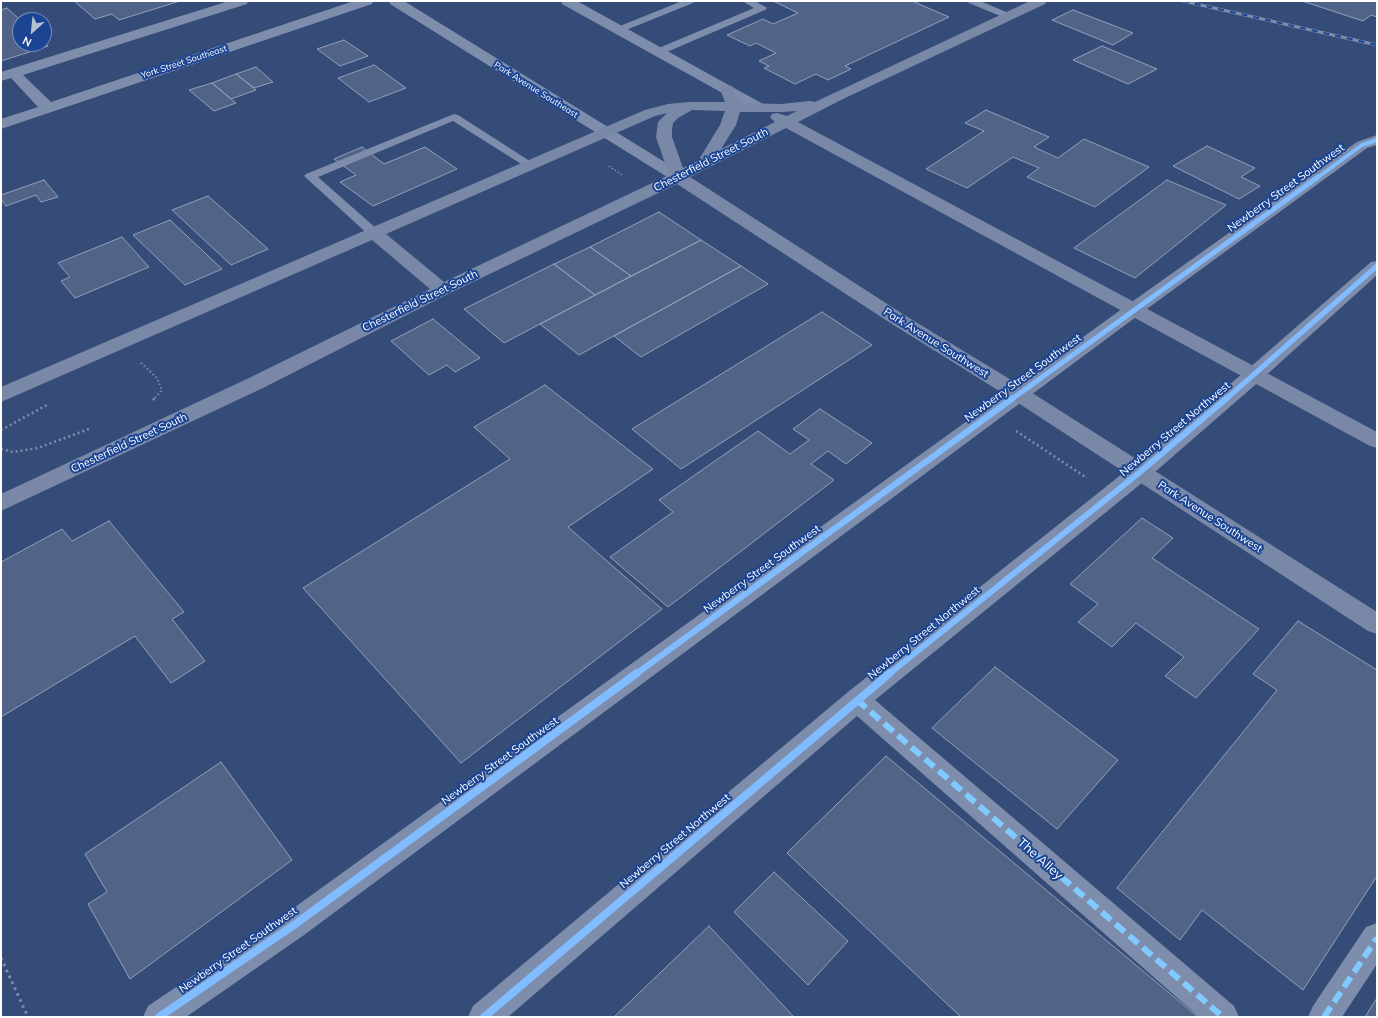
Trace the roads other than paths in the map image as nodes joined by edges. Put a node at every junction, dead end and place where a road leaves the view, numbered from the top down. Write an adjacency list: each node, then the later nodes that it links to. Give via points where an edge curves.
1 (242, 1): 12 (street)
2 (367, 1): 18 (street, York Street Southeast)
3 (395, 1): 21 (street, Park Avenue Southeast)
4 (566, 1): 10 (street)
5 (690, 1): 10 (lane)
6 (747, 1): 11 (lane, via 762,8)
7 (972, 1): 9 (lane)
8 (1040, 1): 9 (main road, Chesterfield Street South)
9 (1008, 16): 14 (main road, Chesterfield Street South)
10 (618, 30): 11 (street)
11 (658, 52): 13 (street)
12 (7, 75): 18 (street)
13 (726, 89): 16 (main road); 17 (street)
14 (838, 96): 17 (main road, Chesterfield Street South, via 799,107); 19 (main road, Chesterfield Street South)
15 (689, 106): 16 (main road, Chesterfield Street South); 21 (main road, Chesterfield Street South, via 650,113); 25 (main road, via 673,115 666,122 664,130)
16 (734, 106): 17 (main road, Chesterfield Street South); 23 (main road, via 728,125)
17 (758, 107): 19 (main road)
18 (48, 108): 20 (street, York Street Southeast)
19 (786, 122): 23 (main road, Chesterfield Street South); 29 (main road)
20 (1, 124)
21 (605, 132): 24 (main road, Chesterfield Street South); 25 (street, Park Avenue Southeast)
22 (1377, 140): 29 (street, Newberry Street Southwest, via 1362,145)
23 (704, 164): 25 (main road, Chesterfield Street South)
24 (530, 165): 26 (main road, Chesterfield Street South); 26 (lane, via 454,117 310,176)
25 (678, 177): 28 (main road, Chesterfield Street South); 31 (main road, Park Avenue Southwest)
26 (374, 233): 28 (main road); 32 (main road, Chesterfield Street South)
27 (1377, 266): 30 (street, Newberry Street Northwest)
28 (442, 290): 35 (main road, Chesterfield Street South, via 256,383)
29 (1133, 310): 30 (main road); 31 (street, Newberry Street Southwest)
30 (1255, 374): 33 (main road); 34 (street, Newberry Street Northwest)
31 (1018, 394): 34 (main road, Park Avenue Southwest); 39 (street, Newberry Street Southwest, via 294,925)
32 (1, 395)
33 (1377, 441)
34 (1140, 472): 36 (main road, Park Avenue Southwest); 37 (street, Newberry Street Northwest)
35 (1, 503)
36 (1377, 624)
37 (857, 700): 40 (street, Newberry Street Northwest); 41 (street, The Alley)
38 (1377, 938): 42 (street)
39 (159, 1017)
40 (484, 1017)
41 (1223, 1017)
42 (1324, 1017)

